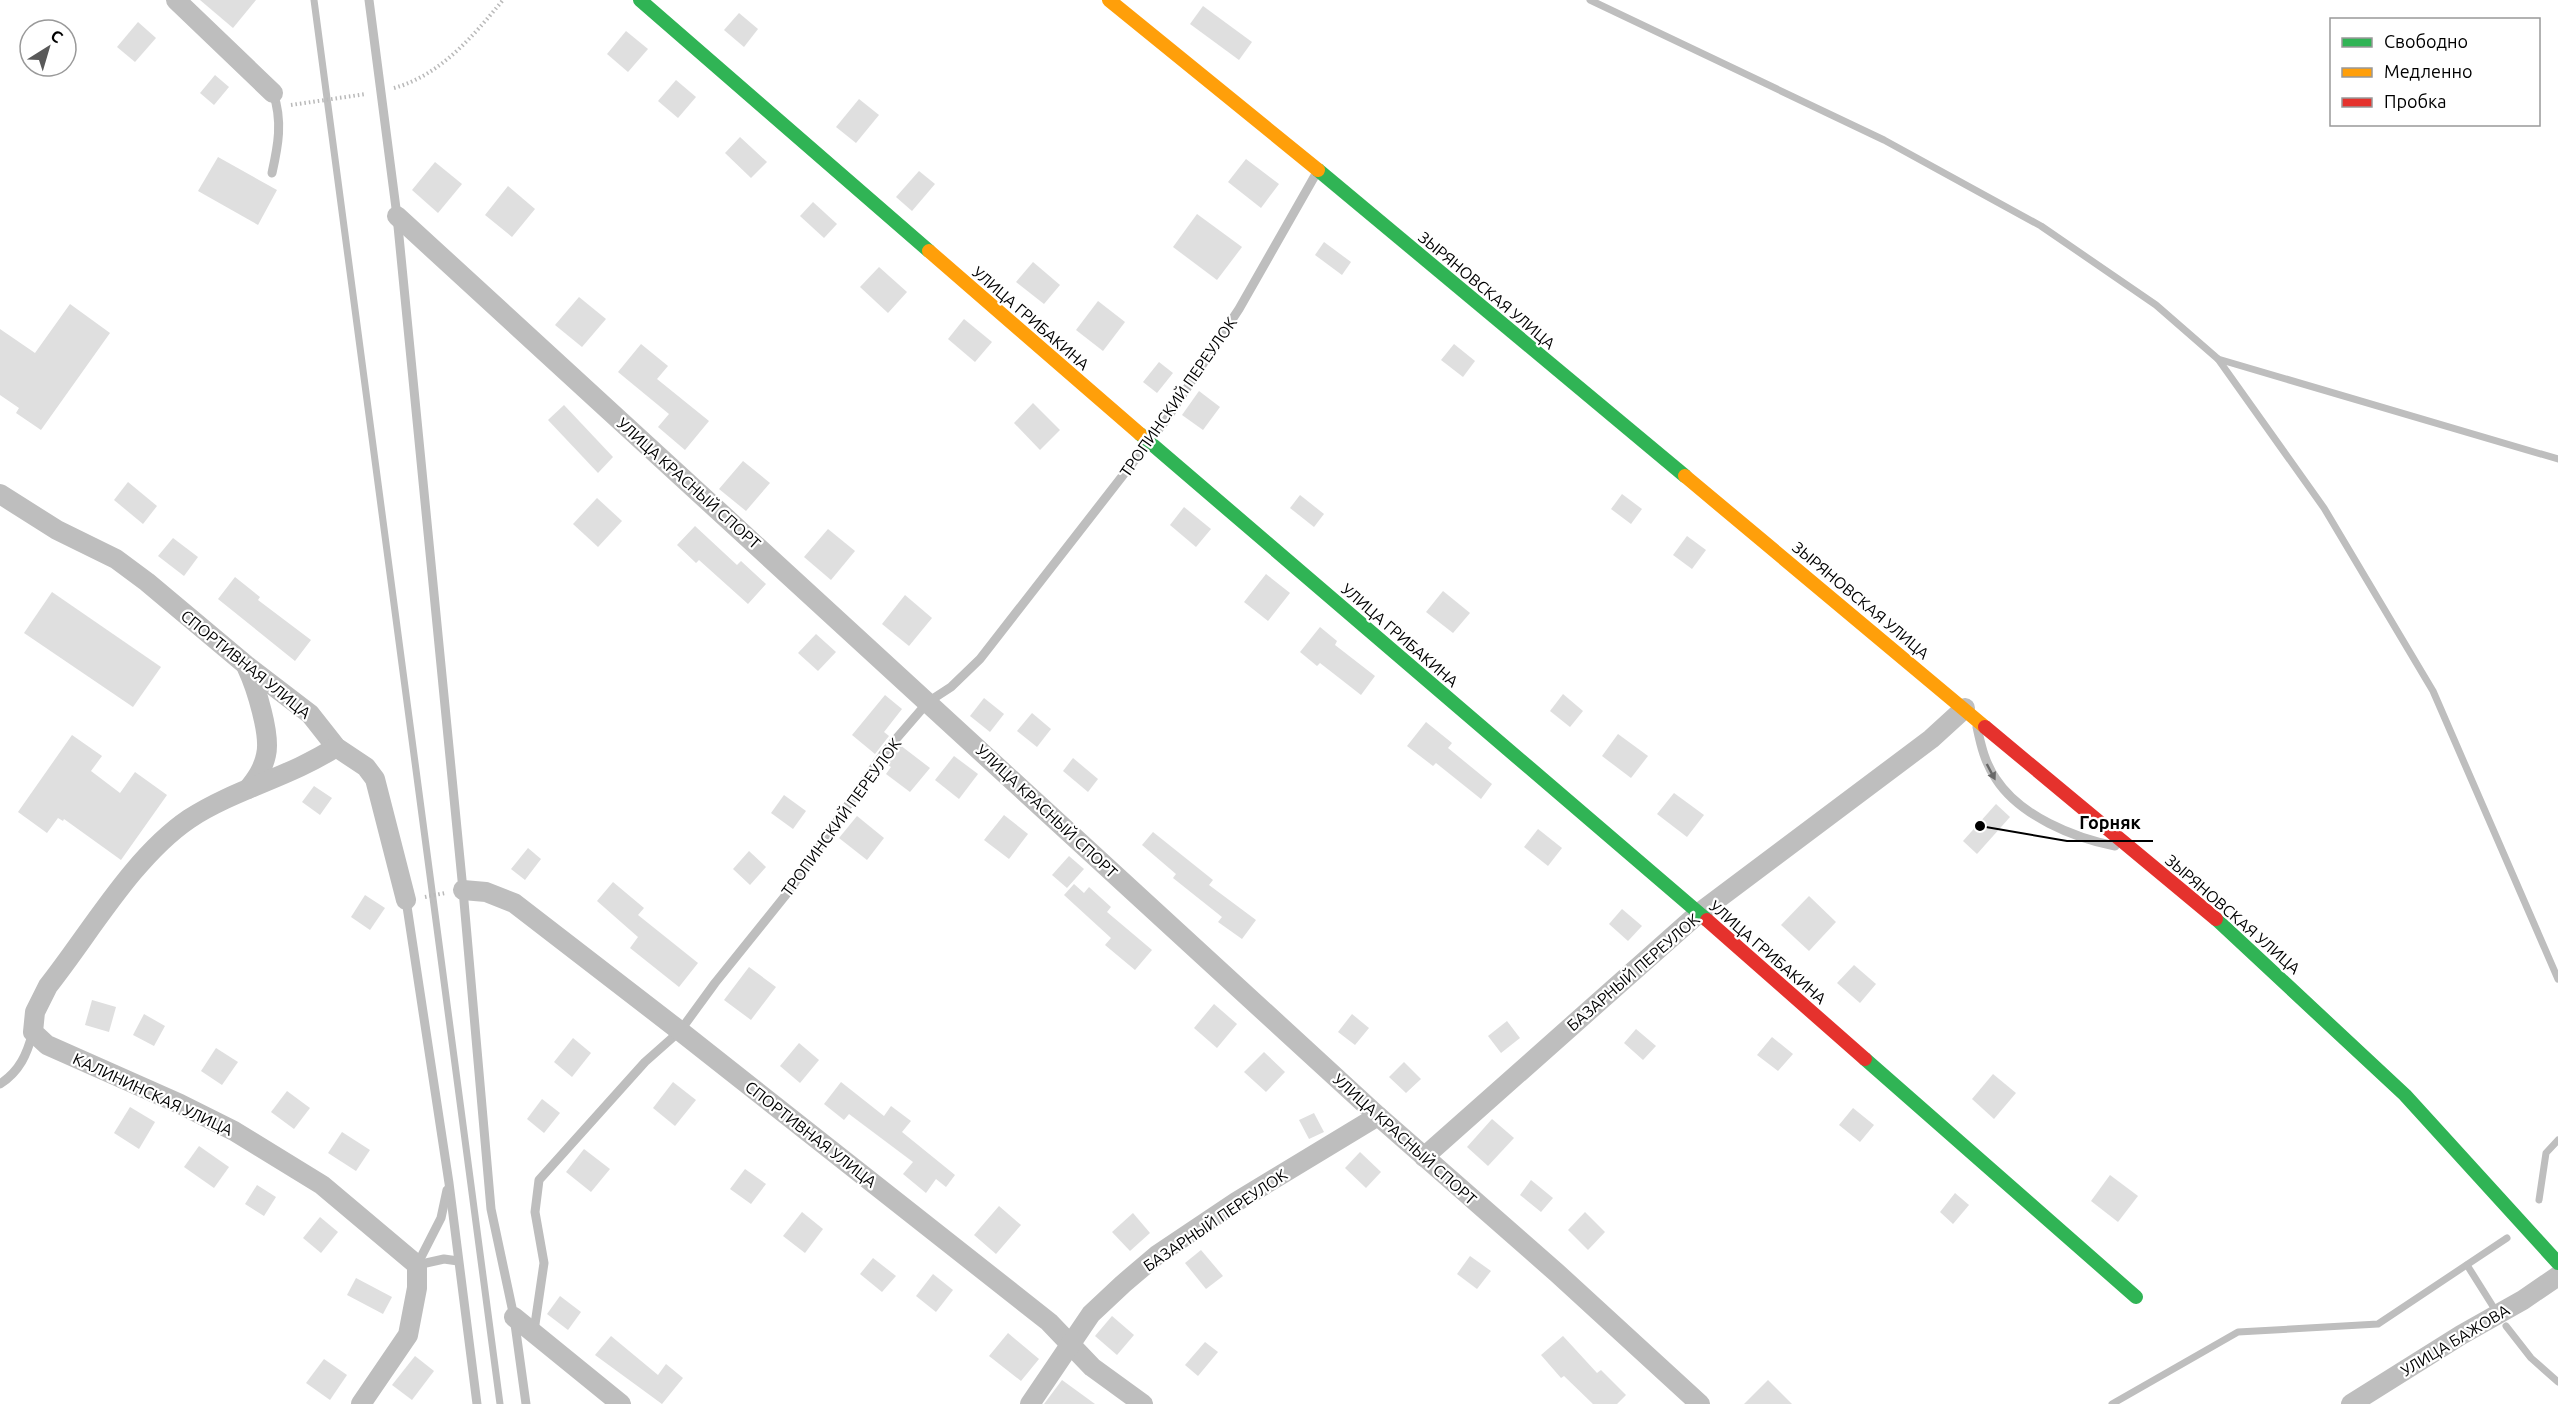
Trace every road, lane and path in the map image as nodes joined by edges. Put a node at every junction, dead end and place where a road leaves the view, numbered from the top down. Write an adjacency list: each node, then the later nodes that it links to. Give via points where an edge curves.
1 (176, 0): 7 (street)
2 (369, 0): 6 (lane)
3 (503, 0): 6 (path, via 448,59 416,82)
4 (640, 0): 11 (street, УЛИЦА ГРИБАКИНА)
5 (1109, 0): 8 (street, ЗЫРЯНОВСКАЯ УЛИЦА)
6 (381, 92): 7 (path, via 318,101); 10 (lane)
7 (276, 100): 9 (lane, via 280,139)
8 (1318, 170): 11 (lane, ТРОПИНСКИЙ ПЕРЕУЛОК, via 1239,309); 15 (street, ЗЫРЯНОВСКАЯ УЛИЦА)
9 (272, 173)
10 (397, 216): 14 (street, УЛИЦА КРАСНЫЙ СПОРТ); 19 (lane)
11 (1150, 443): 14 (lane, ТРОПИНСКИЙ ПЕРЕУЛОК, via 980,658 951,687); 21 (street, УЛИЦА ГРИБАКИНА)
12 (0, 494): 13 (street, СПОРТИВНАЯ УЛИЦА, via 57,530 116,559)
13 (246, 665): 16 (street, СПОРТИВНАЯ УЛИЦА, via 310,714); 17 (street, via 256,688 267,753 261,773)
14 (928, 702): 22 (lane, ТРОПИНСКИЙ ПЕРЕУЛОК, via 883,754 789,891); 25 (street, УЛИЦА КРАСНЫЙ СПОРТ)
15 (1970, 712): 18 (street, ЗЫРЯНОВСКАЯ УЛИЦА); 18 (lane, one-way to 18, via 1983,756 1996,781 2019,804 2055,828 2092,842); 21 (street, БАЗАРНЫЙ ПЕРЕУЛОК)
16 (336, 747): 17 (street, via 314,761); 20 (street, СПОРТИВНАЯ УЛИЦА, via 366,767 375,779)
17 (248, 789): 23 (street, via 190,819 155,847 48,986 35,1012)
18 (2133, 849): 29 (street, ЗЫРЯНОВСКАЯ УЛИЦА, via 2229,930 2405,1095)
19 (455, 891): 20 (path); 22 (street, СПОРТИВНАЯ УЛИЦА, via 486,892 514,903); 33 (lane, via 491,1209)
20 (415, 899): 27 (lane)
21 (1700, 913): 26 (street, БАЗАРНЫЙ ПЕРЕУЛОК); 32 (street, УЛИЦА ГРИБАКИНА)
22 (680, 1031): 34 (lane, ТРОПИНСКИЙ ПЕРЕУЛОК, via 645,1062 539,1180 535,1212 544,1263); 35 (street, СПОРТИВНАЯ УЛИЦА, via 1040,1315)
23 (33, 1032): 24 (lane, via 26,1056); 30 (street, КАЛИНИНСКАЯ УЛИЦА, via 47,1045 234,1131 322,1185)
24 (0, 1084)
25 (1378, 1116): 26 (street, УЛИЦА КРАСНЫЙ СПОРТ); 35 (street, БАЗАРНЫЙ ПЕРЕУЛОК, via 1157,1255 1090,1314)
26 (1424, 1157): 42 (street, УЛИЦА КРАСНЫЙ СПОРТ)
27 (449, 1183): 28 (lane); 30 (lane, via 441,1218)
28 (458, 1262): 30 (lane, via 444,1259); 37 (lane)
29 (2558, 1263)
30 (417, 1265): 36 (street, via 408,1335)
31 (2558, 1276): 43 (street, УЛИЦА БАЖОВА)
32 (2136, 1297)
33 (514, 1317): 34 (street); 38 (lane)
34 (534, 1332): 39 (street)
35 (1071, 1344): 40 (street, БАЗАРНЫЙ ПЕРЕУЛОК); 41 (street, СПОРТИВНАЯ УЛИЦА, via 1092,1367)
36 (361, 1404)
37 (477, 1404)
38 (526, 1404)
39 (621, 1404)
40 (1029, 1404)
41 (1143, 1404)
42 (1700, 1404)
43 (2351, 1404)

